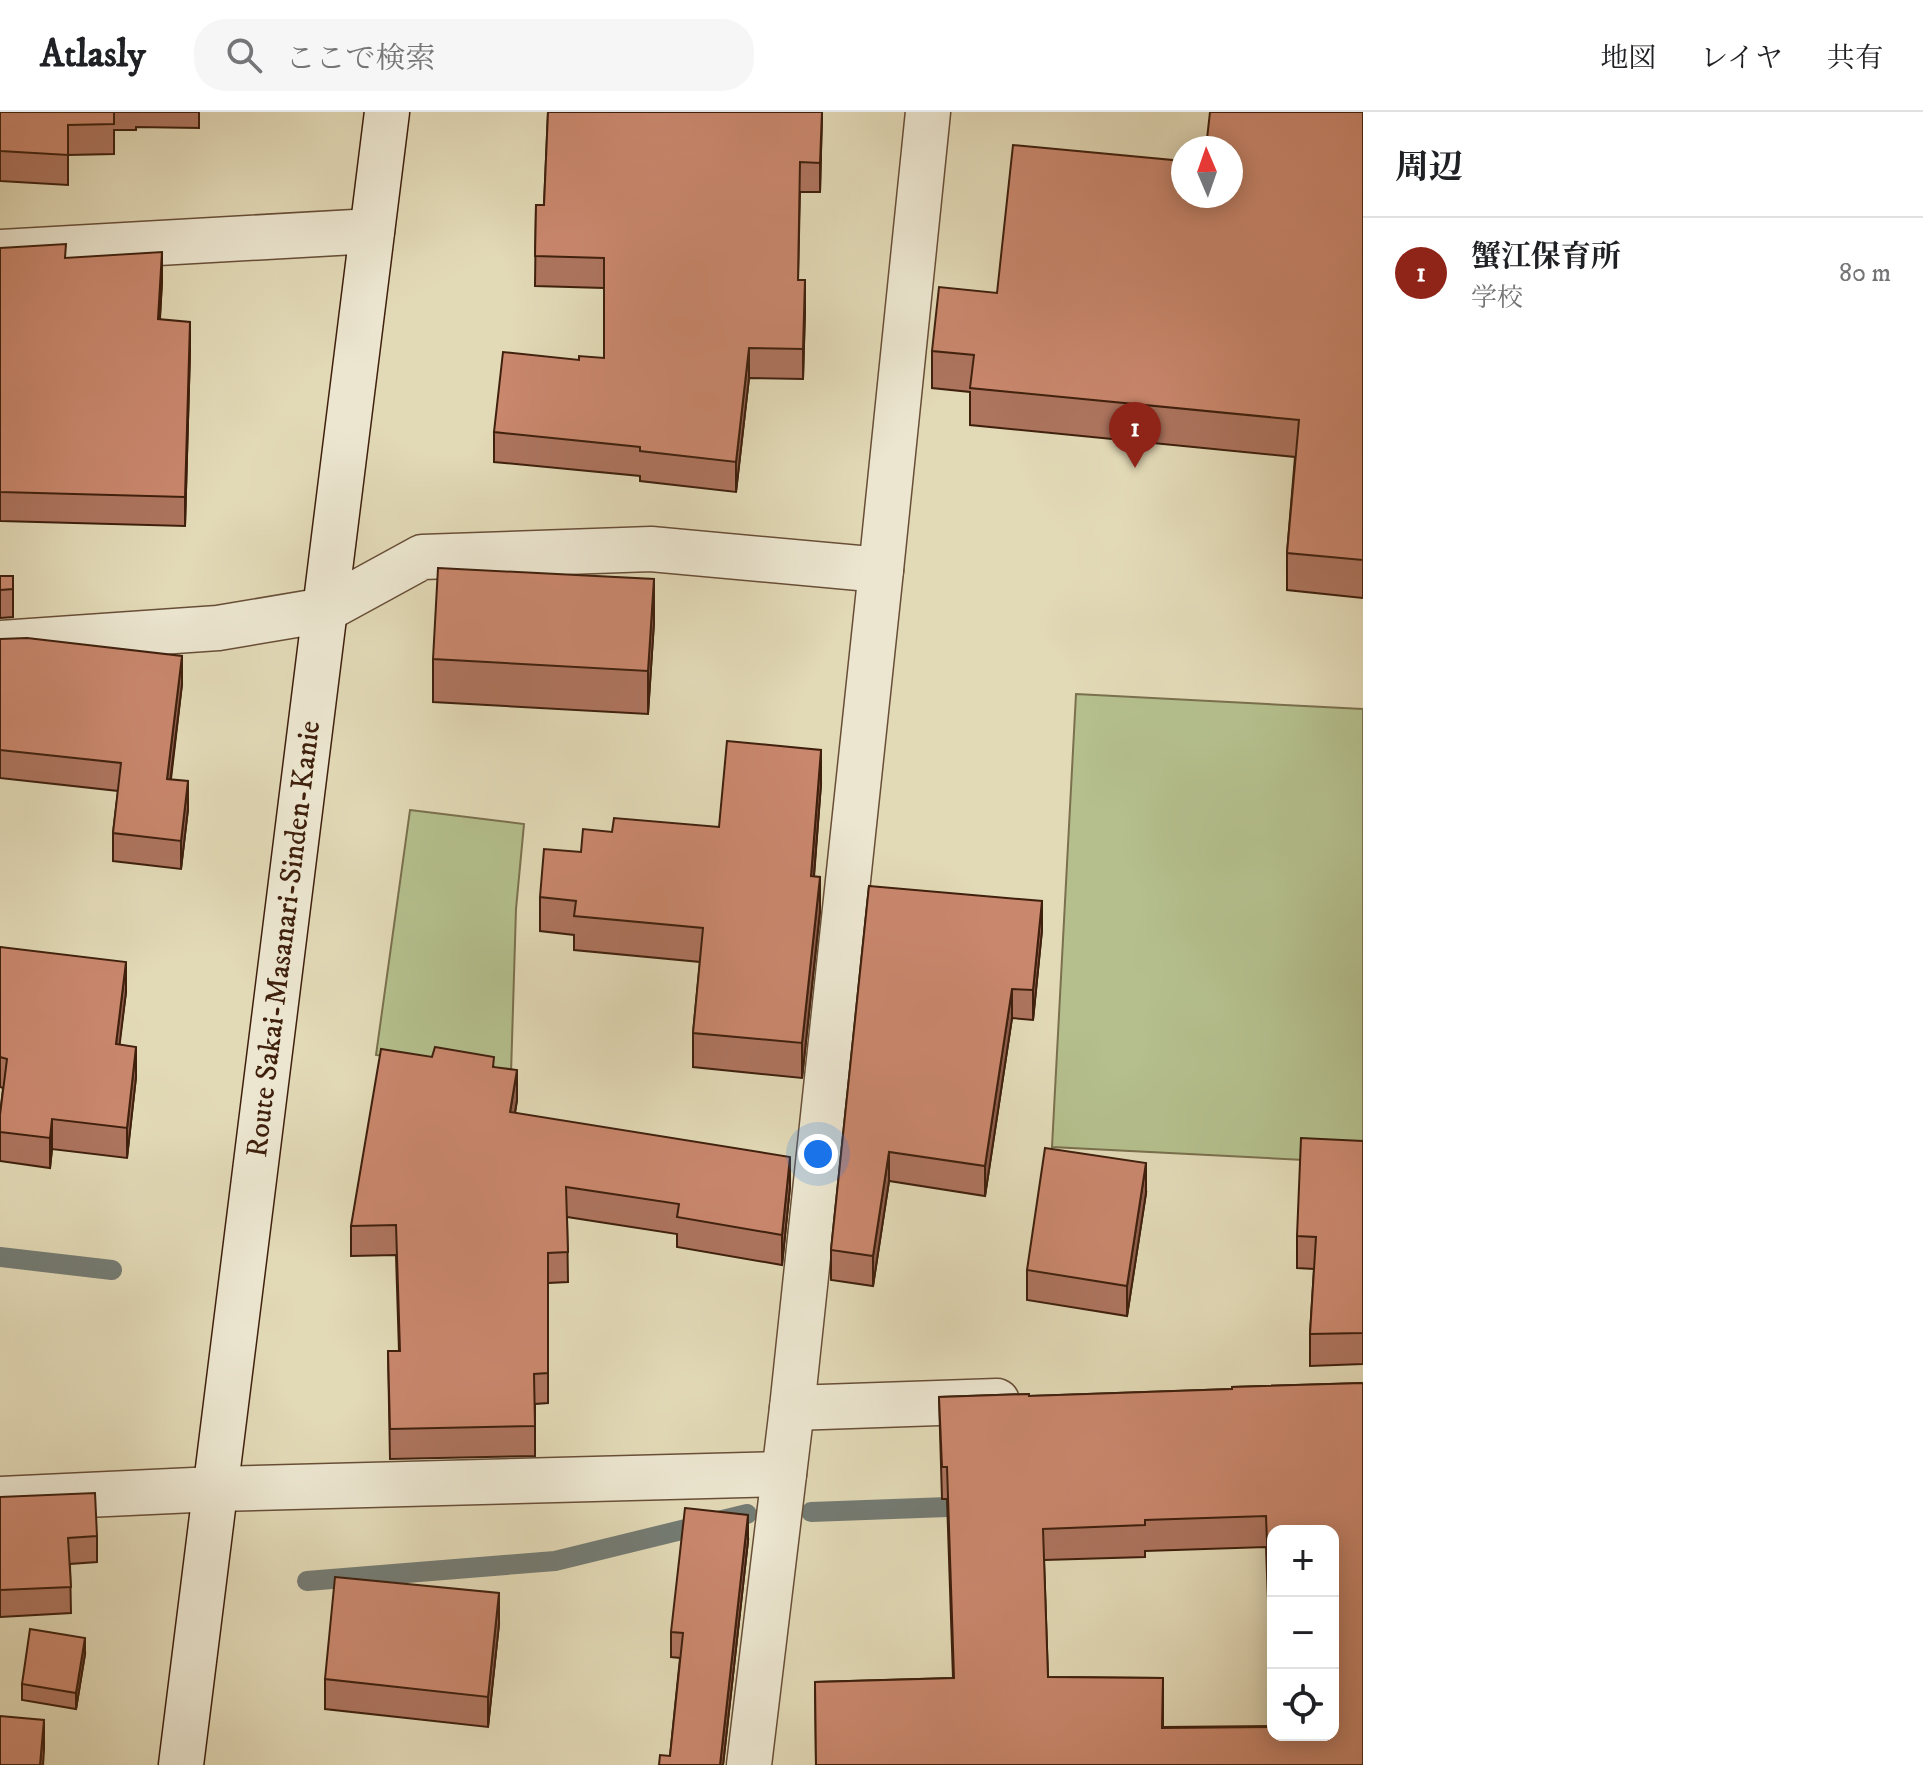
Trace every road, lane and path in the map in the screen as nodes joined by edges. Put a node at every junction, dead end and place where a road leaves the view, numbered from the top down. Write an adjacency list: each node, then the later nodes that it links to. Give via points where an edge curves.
1 (387, 112): 3 (street, Route Sakai-Masanari-Sinden-Kanie)
2 (928, 112): 5 (street)
3 (372, 231): 4 (street); 6 (street, Route Sakai-Masanari-Sinden-Kanie)
4 (0, 252)
5 (881, 570): 6 (street, via 651,549 422,557); 9 (street)
6 (325, 610): 7 (street, via 218,628); 11 (street, Route Sakai-Masanari-Sinden-Kanie)
7 (0, 643)
8 (1030, 1400): 9 (street)
9 (792, 1408): 10 (street)
10 (784, 1474): 11 (street); 14 (street)
11 (215, 1489): 12 (street); 13 (street, Route Sakai-Masanari-Sinden-Kanie)
12 (0, 1499)
13 (181, 1765)
14 (749, 1765)

